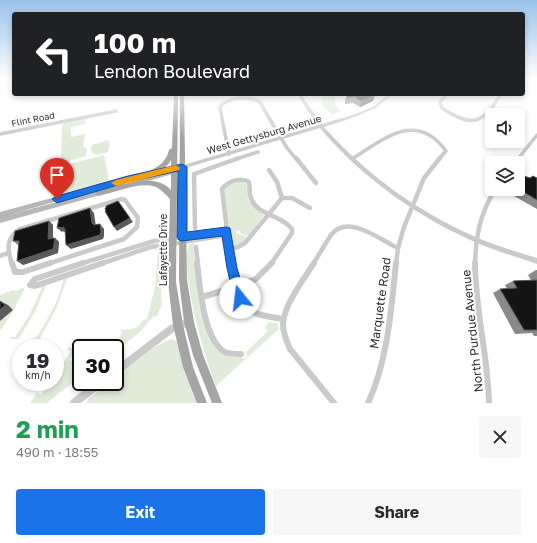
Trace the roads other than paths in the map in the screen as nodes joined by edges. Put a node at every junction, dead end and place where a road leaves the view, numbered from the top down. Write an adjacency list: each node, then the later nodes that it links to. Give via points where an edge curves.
1 (176, 99): 10 (main road, Lafayette Drive)
2 (182, 99): 19 (main road, Lafayette Drive)
3 (244, 99): 16 (street, via 226,101 220,108)
4 (253, 99): 14 (street, via 259,101)
5 (302, 99): 11 (street)
6 (385, 99): 11 (street, West Gettysburg Avenue, via 375,107)
7 (443, 99): 8 (street, via 440,102 442,108 473,120 485,116)
8 (498, 99)
9 (116, 111): 12 (street, Flint Road)
10 (176, 111): 19 (main road, Lafayette Drive); 21 (main road, via 173,115 172,152 169,161 155,171)
11 (321, 127): 14 (street, West Gettysburg Avenue); 18 (street)
12 (0, 134)
13 (537, 135): 17 (street)
14 (280, 138): 16 (street, West Gettysburg Avenue); 22 (street)
15 (258, 152): 32 (street, via 194,174)
16 (229, 154): 19 (street, West Gettysburg Avenue)
17 (520, 156)
18 (352, 158): 27 (street); 27 (street, Marquette Road, via 410,129 423,132 441,144 446,151 424,178)
19 (178, 169): 21 (main road); 23 (main road); 26 (main road, Lafayette Drive); 34 (main road, Lafayette Drive)
20 (269, 170): 25 (street, via 277,182)
21 (128, 179): 30 (main road)
22 (316, 183)
23 (98, 193): 26 (main road, via 153,183 165,188); 31 (main road)
24 (490, 196): 35 (street, North Purdue Avenue)
25 (282, 198): 28 (street, via 292,198); 29 (street)
26 (174, 200): 36 (main road, Lafayette Drive)
27 (412, 206): 35 (street); 38 (street, Marquette Road)
28 (310, 208)
29 (269, 213): 33 (street, via 253,202 247,180 240,179 224,185 222,189); 39 (street, via 245,243); 43 (street, via 291,225 292,233 262,275)
30 (0, 215)
31 (0, 220)
32 (195, 228)
33 (227, 233): 34 (street); 39 (street)
34 (182, 239): 36 (street); 46 (main road, Lafayette Drive, via 183,280)
35 (476, 240): 42 (street); 56 (street, North Purdue Avenue, via 476,282)
36 (173, 241): 36 (street, via 138,245 114,252 35,279 30,285 35,286 132,252); 47 (main road, Lafayette Drive, via 172,282)
37 (196, 247): 44 (street)
38 (398, 248): 45 (street, via 357,227 337,229 287,307); 55 (street, Marquette Road, via 382,366)
39 (228, 249): 43 (street)
40 (8, 253): 40 (street, via 16,272 23,272 124,239 137,227 138,218 125,200 119,200 16,230 9,237); 41 (street)
41 (0, 256)
42 (537, 261)
43 (237, 286): 44 (street); 45 (street, via 247,310)
44 (202, 297): 48 (street, via 210,328 219,346 227,352)
45 (284, 318): 54 (street, via 284,330 290,348)
46 (189, 322): 47 (street); 53 (main road, Lafayette Drive, via 198,356)
47 (178, 325): 49 (street); 52 (main road, Lafayette Drive, via 188,367)
48 (241, 354)
49 (124, 365)
50 (89, 391): 51 (street)
51 (74, 403)
52 (202, 403)
53 (217, 403)
54 (334, 403)
55 (368, 403)
56 (489, 403)

